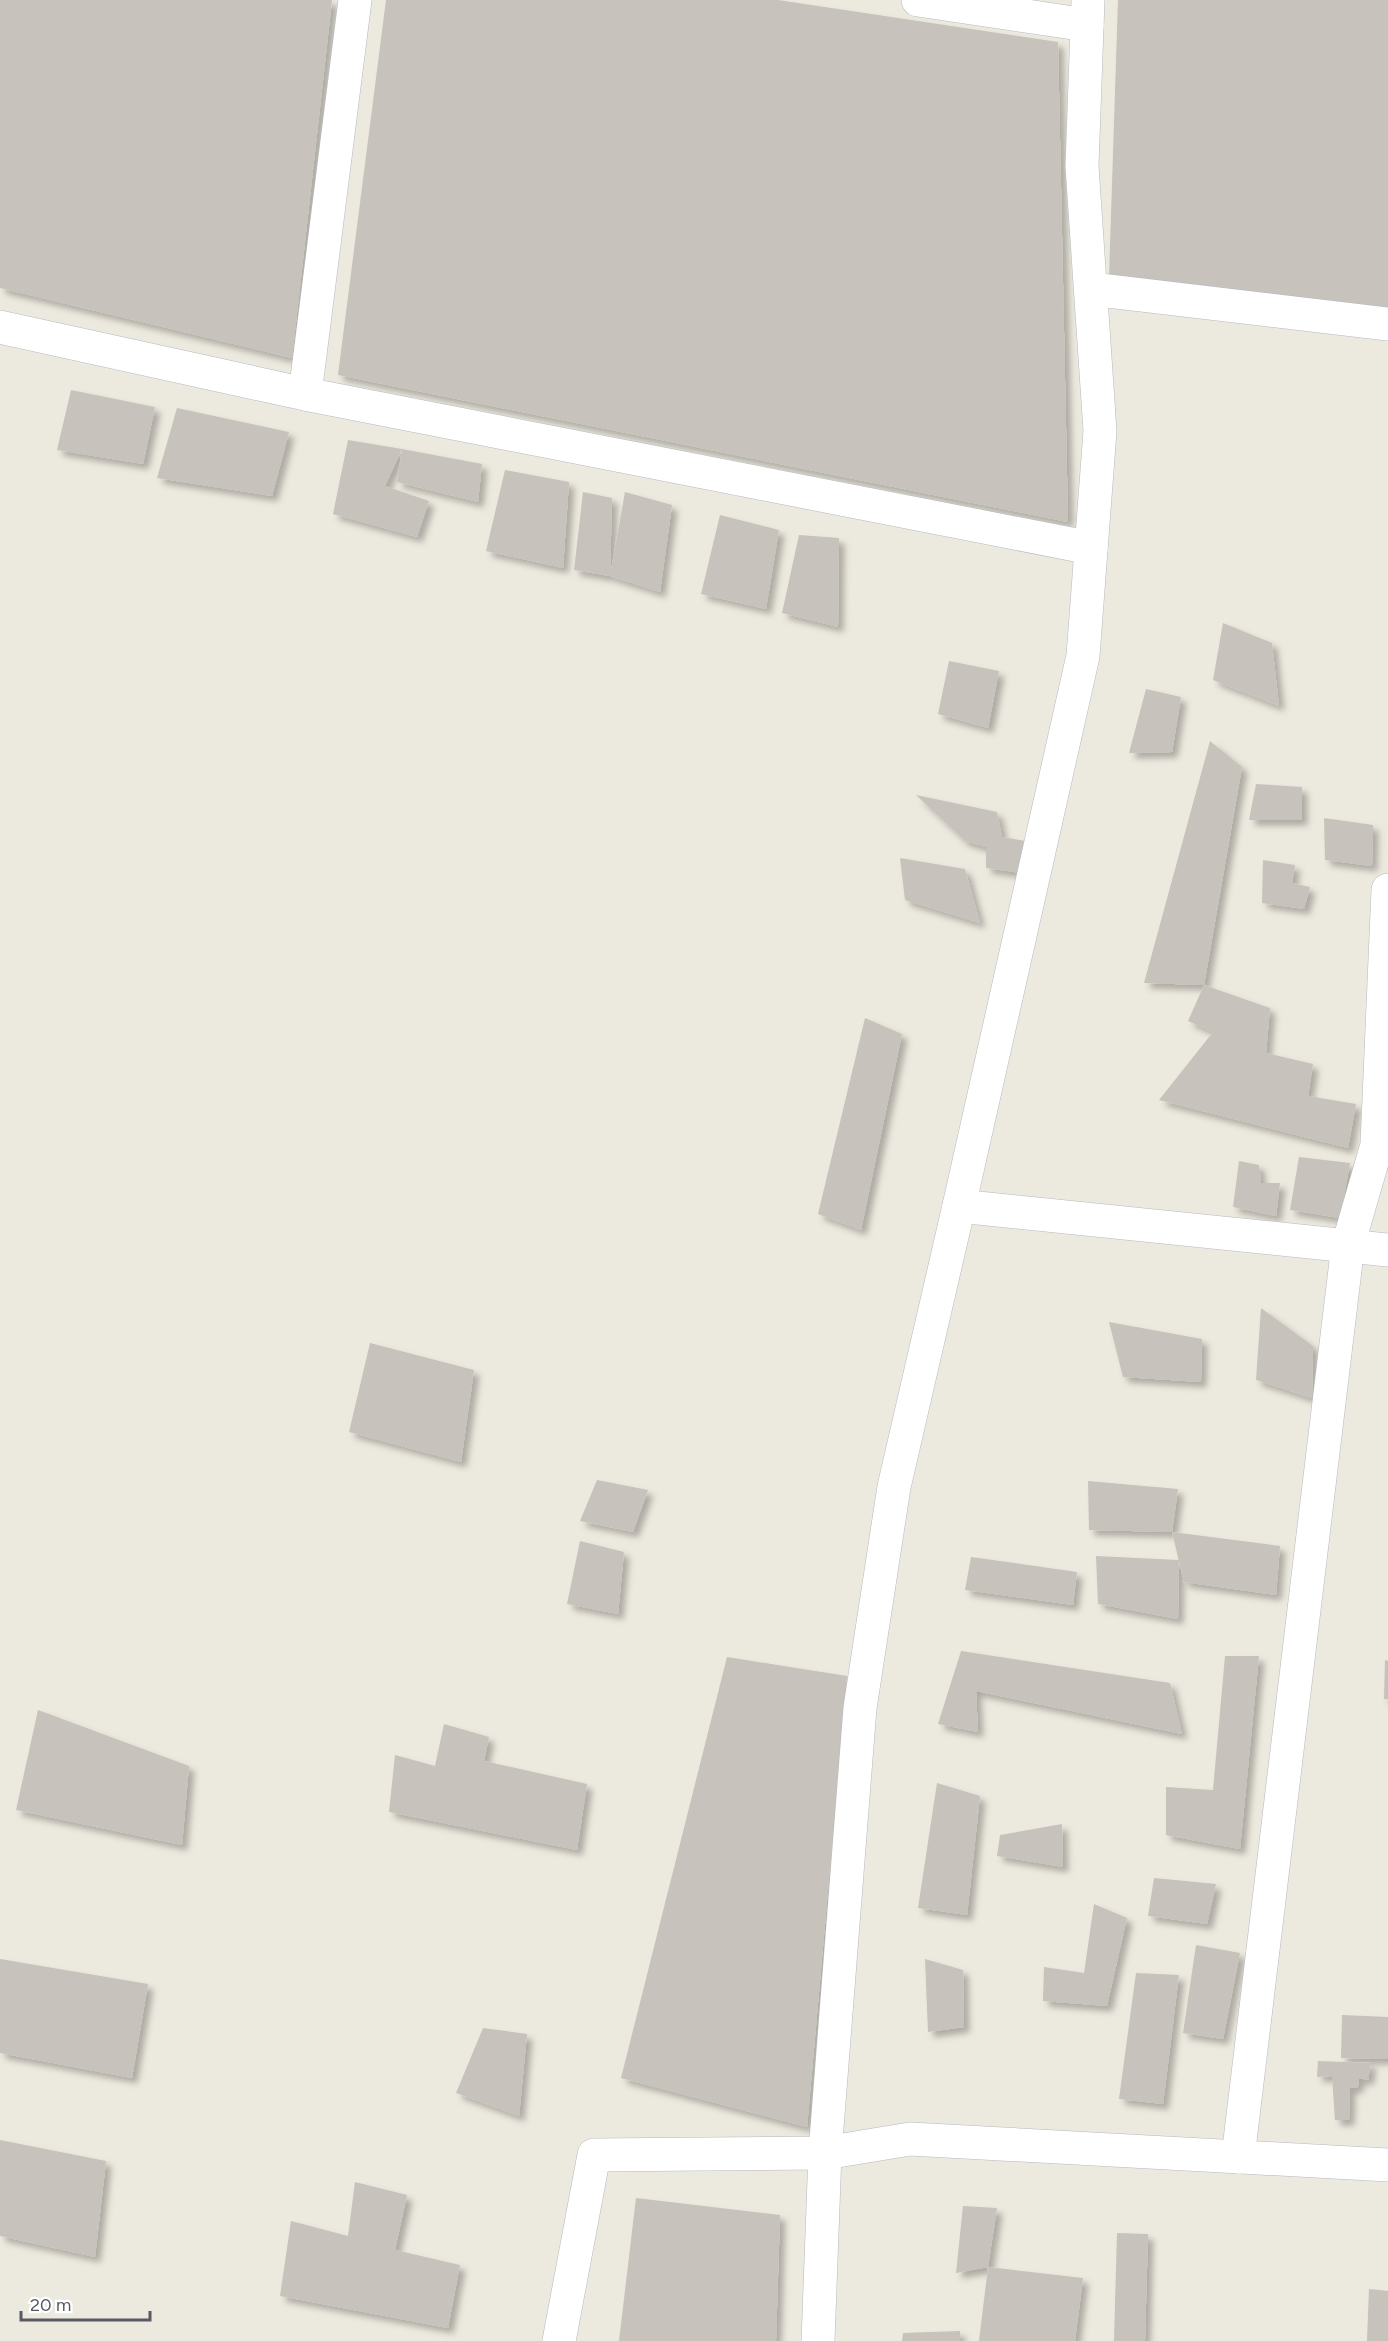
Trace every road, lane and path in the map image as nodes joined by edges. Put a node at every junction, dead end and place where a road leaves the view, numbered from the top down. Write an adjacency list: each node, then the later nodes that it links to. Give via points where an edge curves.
1 (355, 0): 7 (street)
2 (918, 0): 3 (street)
3 (1088, 13): 4 (street, via 1082,166)
4 (1090, 289): 5 (street); 8 (street, via 1100,431)
5 (1388, 324)
6 (0, 327): 7 (street)
7 (305, 394): 8 (street)
8 (1091, 548): 10 (street, via 1083,656)
9 (1388, 890): 11 (street, via 1377,1145)
10 (959, 1206): 11 (street); 13 (street, via 894,1487 860,1708)
11 (1348, 1245): 12 (street); 14 (street)
12 (1388, 1250)
13 (825, 2153): 14 (street, via 910,2139); 16 (street, via 594,2155); 17 (street)
14 (1238, 2157): 15 (street)
15 (1388, 2165)
16 (559, 2341)
17 (818, 2341)

